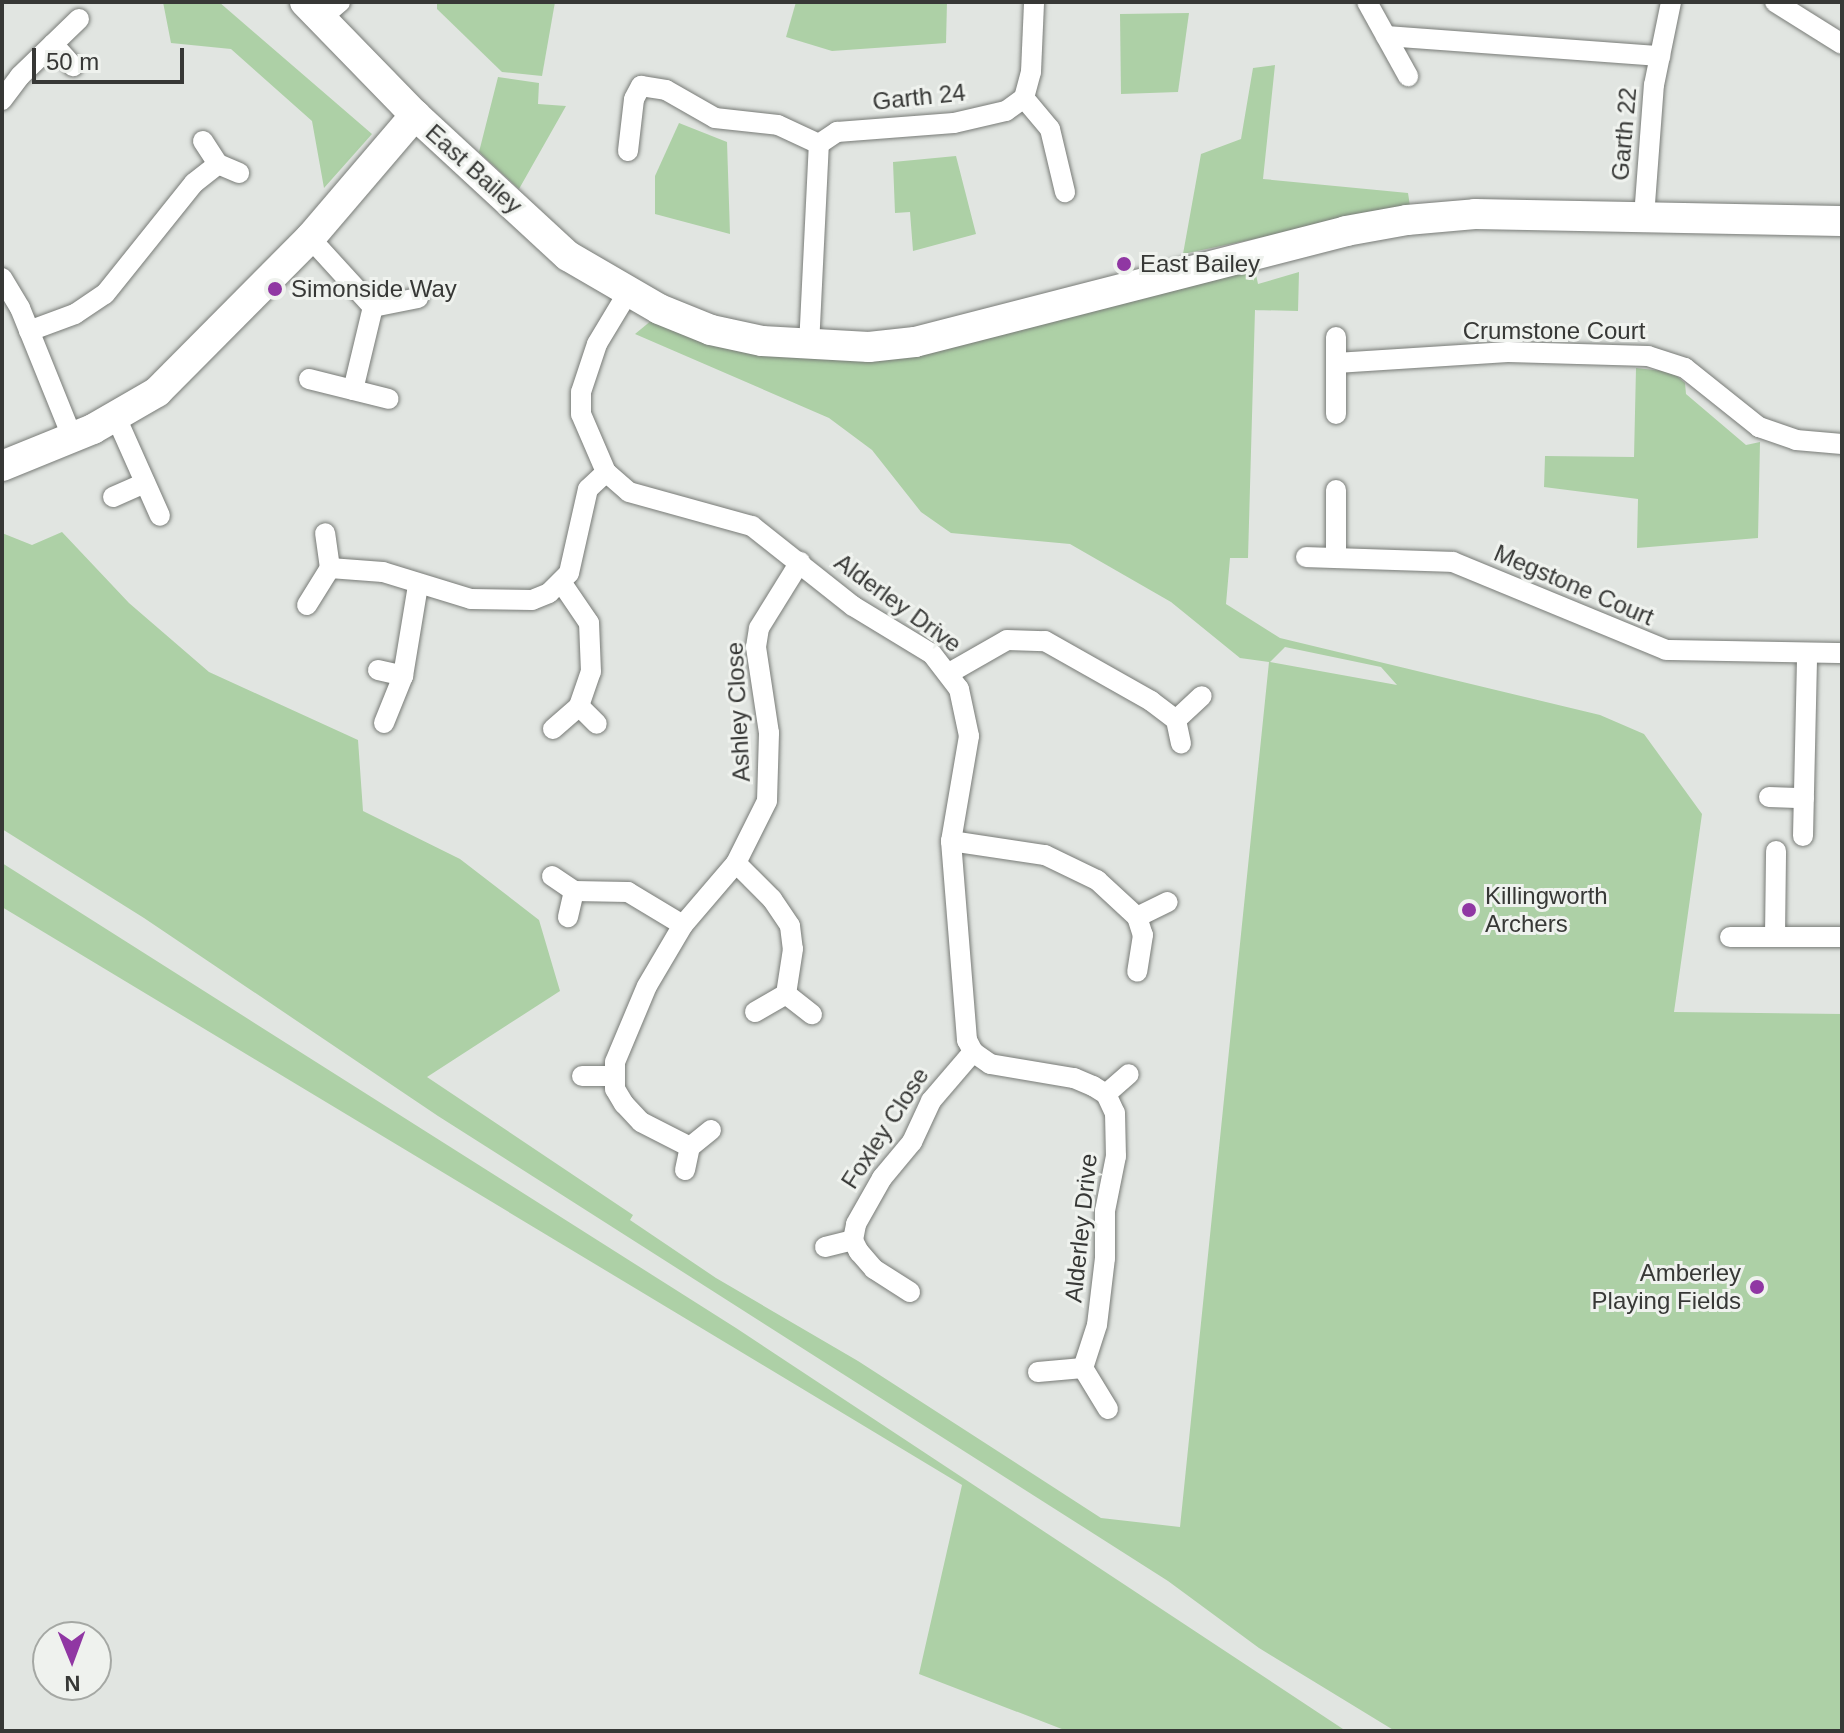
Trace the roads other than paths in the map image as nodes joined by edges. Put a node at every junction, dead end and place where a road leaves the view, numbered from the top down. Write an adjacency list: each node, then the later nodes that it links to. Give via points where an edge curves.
1 (1034, 2): 13 (street, via 1031,72)
2 (1367, 2): 7 (street)
3 (1671, 2): 10 (street, Garth 22)
4 (1775, 2): 9 (street)
5 (322, 7): 15 (street, East Bailey)
6 (79, 19): 8 (street)
7 (1386, 36): 10 (street, Garth 22); 12 (street)
8 (53, 44): 11 (street); 14 (street)
9 (1842, 44)
10 (1660, 56): 22 (street, Garth 22)
11 (73, 66)
12 (1408, 76)
13 (1024, 98): 17 (street, Garth 24, via 1006,111 954,123 837,132); 21 (street, via 1050,129)
14 (2, 100)
15 (415, 115): 24 (street); 26 (street, East Bailey, via 568,256)
16 (203, 141): 19 (street)
17 (819, 144): 18 (street, via 778,125 715,118 666,90 641,86 634,99); 31 (street)
18 (628, 151)
19 (218, 164): 20 (street); 29 (street, via 194,183 105,294 75,314)
20 (239, 173)
21 (1065, 192)
22 (1644, 217): 23 (street, East Bailey); 31 (street, East Bailey, via 1475,214 1407,220 1346,231 915,342)
23 (1842, 221)
24 (310, 238): 28 (street); 37 (street, via 195,360)
25 (3, 281): 29 (street)
26 (627, 294): 31 (street, East Bailey, via 711,330); 41 (street, via 597,344 581,392 581,414)
27 (418, 298): 28 (street)
28 (373, 307): 34 (street)
29 (29, 331): 38 (street)
30 (1336, 337): 32 (street)
31 (809, 346)
32 (1336, 363): 36 (street); 39 (street, Crumstone Court, via 1508,352 1648,356 1685,368 1759,427 1796,440)
33 (309, 379): 34 (street)
34 (353, 390): 35 (street)
35 (389, 399)
36 (1336, 414)
37 (116, 417): 38 (street); 42 (street)
38 (72, 437): 40 (street)
39 (1842, 444)
40 (2, 466)
41 (606, 472): 49 (street, Alderley Drive, via 629,492 752,526); 51 (street, via 588,489 575,560)
42 (145, 483): 44 (street); 45 (street)
43 (1336, 490): 47 (street)
44 (113, 497)
45 (160, 516)
46 (325, 533): 50 (street)
47 (1336, 556): 48 (street, Megstone Court); 54 (street, Megstone Court, via 1453,562 1666,650)
48 (1306, 557)
49 (800, 562): 57 (street, Alderley Drive, via 853,606 932,654); 71 (street, Ashley Close, via 759,628 758,678 769,733 770,779 767,801)
50 (330, 568): 52 (street, via 383,572); 53 (street)
51 (561, 582): 52 (street, via 532,600 491,602); 60 (street, via 585,610 593,638 591,672)
52 (418, 585): 58 (street)
53 (307, 605)
54 (1807, 653): 55 (street, Megstone Court); 67 (street)
55 (1842, 653)
56 (378, 670): 58 (street)
57 (951, 672): 61 (street, via 1007,640 1045,641 1071,651); 69 (street, Alderley Drive, via 967,714 969,736)
58 (403, 676): 62 (street)
59 (1202, 696): 61 (street)
60 (579, 706): 63 (street); 64 (street)
61 (1176, 720): 65 (street)
62 (384, 723)
63 (597, 724)
64 (553, 729)
65 (1181, 743)
66 (1769, 797): 67 (street)
67 (1804, 798): 68 (street)
68 (1803, 836)
69 (951, 841): 76 (street, via 1045,855 1097,880); 85 (street, Alderley Drive, via 962,1012)
70 (1776, 851): 79 (street)
71 (736, 863): 77 (street, Ashley Close); 82 (street, via 790,926 793,949)
72 (552, 876): 73 (street)
73 (574, 891): 75 (street); 77 (street, via 628,892)
74 (1168, 902): 76 (street)
75 (568, 917)
76 (1137, 917): 81 (street, via 1143,935)
77 (683, 925): 88 (street, Ashley Close, via 642,998 620,1047)
78 (1730, 937): 79 (street)
79 (1775, 937): 80 (street)
80 (1842, 937)
81 (1137, 972)
82 (786, 994): 83 (street); 84 (street)
83 (755, 1012)
84 (812, 1014)
85 (973, 1052): 89 (street, via 990,1064 1074,1078); 93 (street, Foxley Close, via 931,1101 912,1142 863,1210)
86 (1129, 1074): 89 (street)
87 (582, 1076): 88 (street)
88 (614, 1076): 91 (street, via 615,1089 641,1122)
89 (1106, 1094): 96 (street, Alderley Drive, via 1115,1113 1116,1156 1105,1211 1097,1325)
90 (711, 1130): 91 (street)
91 (690, 1147): 92 (street)
92 (685, 1170)
93 (853, 1240): 94 (street); 95 (street, via 874,1269)
94 (825, 1247)
95 (910, 1292)
96 (1083, 1368): 97 (street); 98 (street)
97 (1038, 1372)
98 (1108, 1409)

